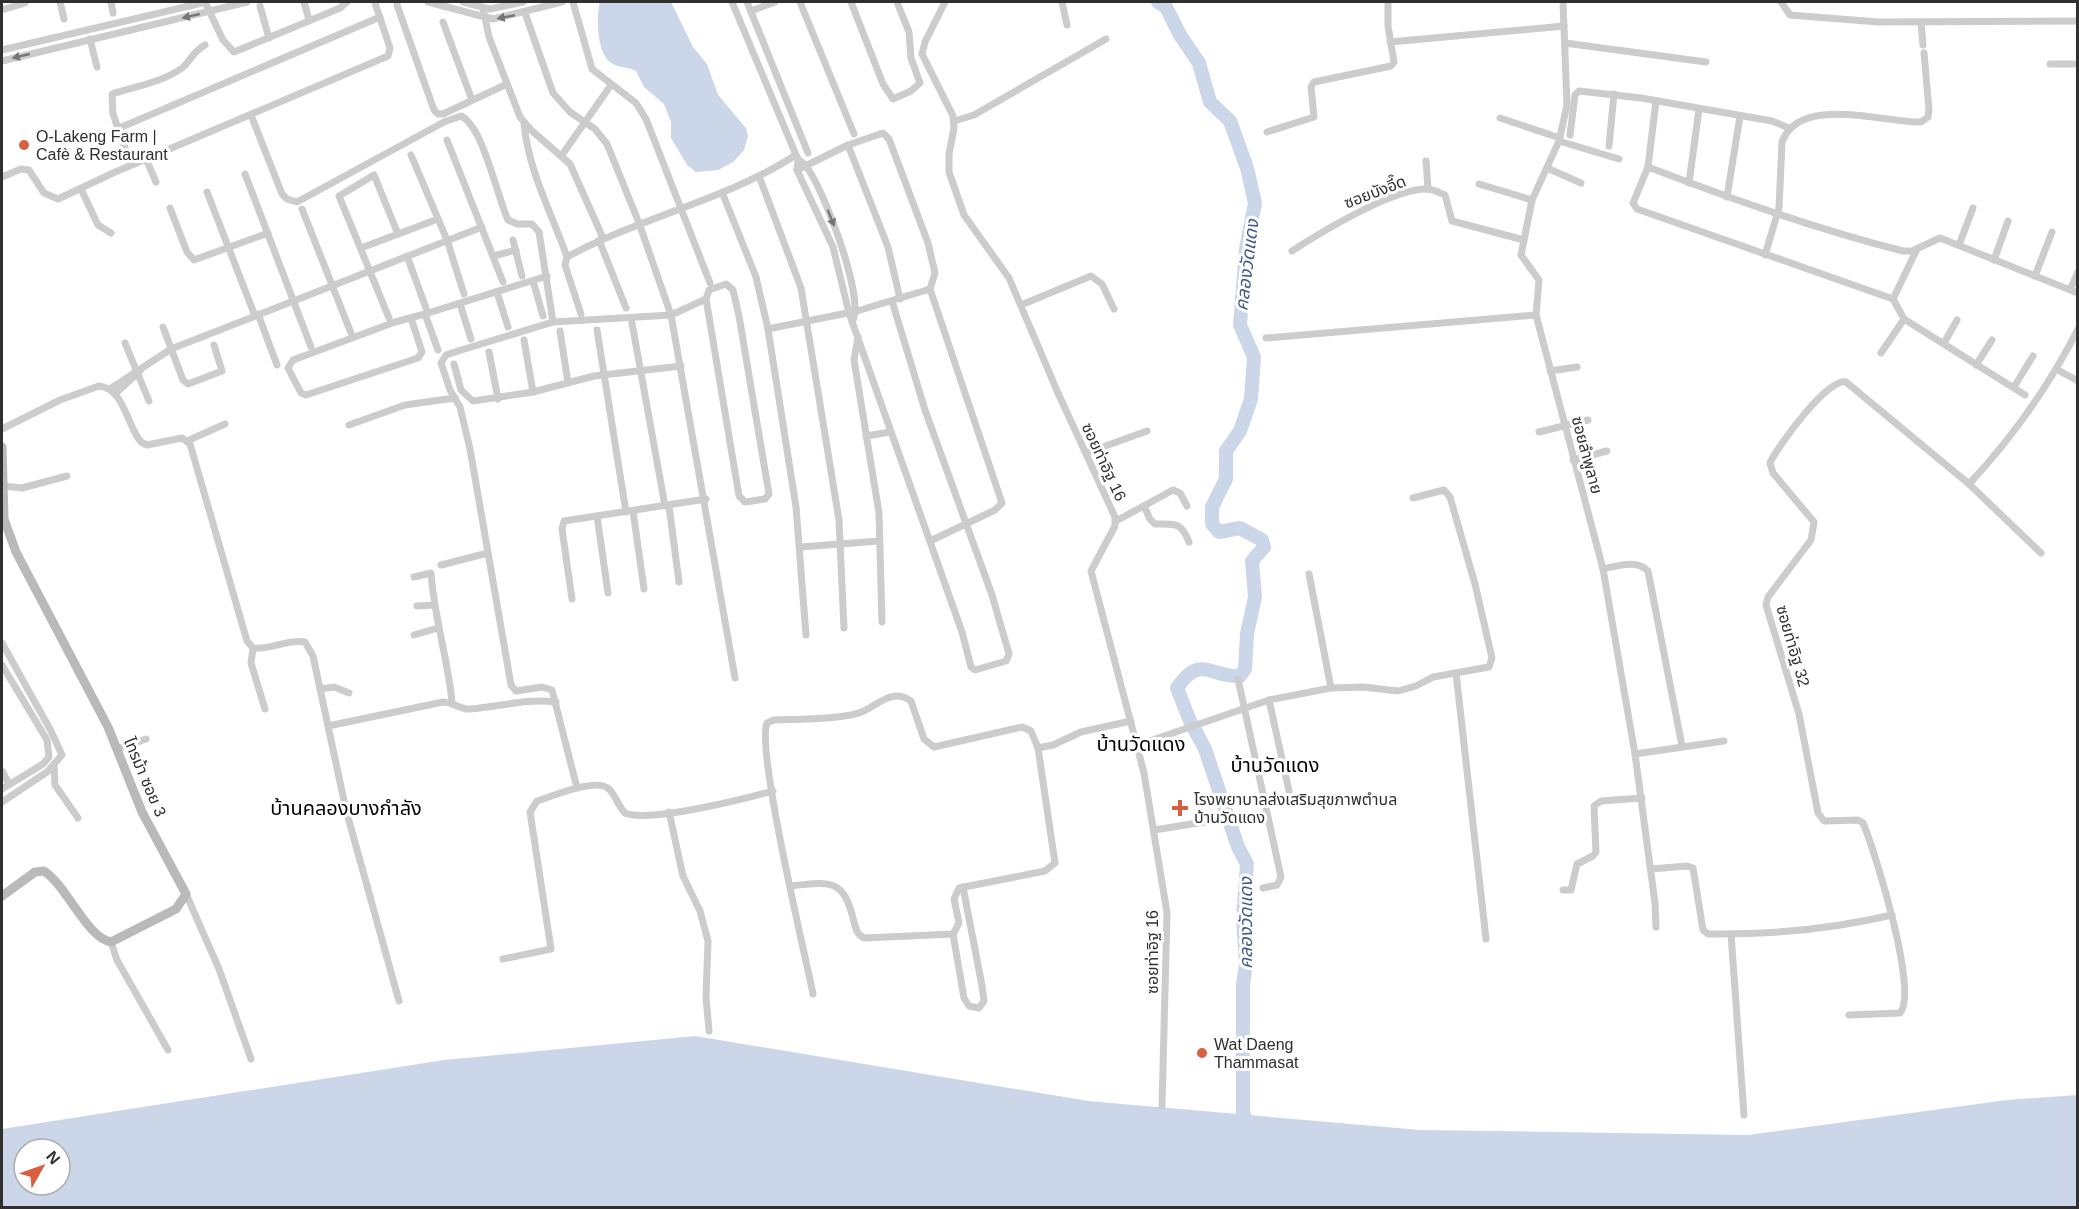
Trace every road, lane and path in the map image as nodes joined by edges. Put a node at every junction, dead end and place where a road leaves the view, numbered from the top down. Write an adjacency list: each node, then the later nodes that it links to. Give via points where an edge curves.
1 (60, 2): 34 (street)
2 (111, 2): 31 (street)
3 (206, 2): 29 (street); 43 (street)
4 (248, 2): 29 (street)
5 (304, 2): 36 (street)
6 (347, 2): 36 (street)
7 (428, 2): 35 (street)
8 (468, 2): 27 (street)
9 (519, 2): 27 (street)
10 (562, 2): 32 (street)
11 (573, 2): 59 (street, via 588,61 599,77)
12 (732, 2): 30 (street)
13 (775, 2): 25 (street)
14 (800, 2): 73 (street)
15 (851, 2): 16 (street, via 893,99 920,83 911,58 909,32)
16 (897, 2)
17 (945, 2): 67 (street, via 922,54)
18 (1062, 2): 40 (street)
19 (1388, 2): 46 (street)
20 (1563, 2): 41 (street, ซอยลำพูลาย)
21 (1781, 2): 39 (street, via 1787,12 1797,17)
22 (25, 3): 28 (street)
23 (375, 3): 33 (street)
24 (397, 5): 61 (street, via 435,112 443,114)
25 (749, 5): 30 (street); 79 (street)
26 (260, 6): 42 (street)
27 (483, 8): 35 (street)
28 (2, 10)
29 (209, 12): 42 (street, via 234,52); 44 (street, one-way to 44)
30 (736, 12): 82 (street)
31 (113, 13)
32 (525, 13): 35 (street, one-way to 35); 69 (street, via 554,93)
33 (380, 17): 64 (street, via 390,48 388,56); 71 (street)
34 (64, 18)
35 (484, 19): 58 (street)
36 (309, 20): 42 (street)
37 (2078, 21): 39 (street)
38 (444, 22): 61 (street)
39 (1921, 22): 49 (street)
40 (1067, 25)
41 (1564, 26): 46 (street); 47 (street, ซอยลำพูลาย)
42 (269, 38)
43 (50, 39): 50 (street); 51 (street)
44 (90, 39): 50 (street); 57 (street)
45 (1106, 39): 67 (street, via 974,115)
46 (1390, 42): 72 (street, via 1392,66 1314,82 1314,117)
47 (1565, 43): 54 (street); 76 (street, ซอยลำพูลาย, via 1567,105)
48 (205, 45): 71 (street, via 173,73 112,94)
49 (1923, 45)
50 (52, 48): 53 (street, one-way to 53)
51 (2, 50)
52 (1924, 53): 70 (street, via 1929,110 1922,122 1830,113)
53 (2, 61)
54 (1706, 62)
55 (2050, 64): 56 (street)
56 (2078, 64)
57 (97, 67)
58 (507, 84): 61 (street); 68 (street)
59 (611, 85): 69 (street); 104 (street, via 641,108)
60 (1614, 94): 62 (street); 74 (street, via 1577,91); 78 (street)
61 (472, 100)
62 (1656, 101): 63 (street); 88 (street)
63 (1699, 109): 65 (street); 96 (street)
64 (251, 115): 83 (street); 137 (street, via 282,194 297,202 444,122 461,116 467,119 476,133 508,220 537,227)
65 (1740, 116): 70 (street); 102 (street)
66 (1500, 118): 76 (street)
67 (954, 121): 152 (street, ซอยท่าอิฐ 16, via 948,161 953,187 964,215 1002,265)
68 (524, 123): 81 (street); 132 (street, via 539,182)
69 (586, 123): 81 (street); 111 (street, via 607,144)
70 (1789, 128): 108 (street, via 1782,142)
71 (117, 129): 87 (street)
72 (1267, 132)
73 (854, 134)
74 (1570, 135)
75 (447, 140): 112 (street)
76 (1559, 140): 84 (street); 89 (street, ซอยลำพูลาย)
77 (848, 145): 86 (street); 143 (street, via 879,132 889,138 928,243 935,273); 150 (street, via 888,247)
78 (1609, 146)
79 (808, 153)
80 (411, 155): 109 (street)
81 (562, 155): 117 (street, via 575,171)
82 (797, 158): 86 (street); 90 (street); 92 (street)
83 (146, 159): 87 (street); 94 (street)
84 (1619, 159)
85 (1426, 161): 99 (street)
86 (805, 165): 90 (street); 121 (street, one-way to 121)
87 (129, 166): 98 (street)
88 (1648, 167): 96 (street); 129 (street, via 1633,203 1637,209)
89 (1547, 168): 95 (street); 103 (street, ซอยลำพูลาย)
90 (797, 170): 123 (street)
91 (245, 174): 115 (street)
92 (759, 176): 101 (street); 167 (street, via 798,276)
93 (2, 177): 98 (street, via 29,170 44,193 54,199)
94 (156, 182)
95 (1581, 183)
96 (1689, 183): 102 (street)
97 (1479, 184): 103 (street)
98 (81, 189): 114 (street, via 98,225)
99 (1428, 189): 120 (street, ซอยบังอี๊ด, via 1445,195 1452,221); 128 (street, ซอยบังอี๊ด, via 1410,192 1336,222)
100 (207, 192): 124 (street)
101 (722, 192): 104 (street); 171 (street, via 756,277)
102 (1727, 197): 108 (street)
103 (1532, 200): 120 (street, ซอยลำพูลาย)
104 (681, 207): 111 (street); 141 (street)
105 (170, 208): 124 (street, via 187,252 194,260)
106 (1973, 208): 122 (street)
107 (302, 209): 142 (street)
108 (1778, 216): 127 (street, via 1903,251); 129 (street)
109 (438, 219): 116 (street); 118 (street)
110 (2008, 221): 133 (street)
111 (639, 223): 117 (street); 158 (street)
112 (482, 227): 118 (street); 131 (street)
113 (2052, 232): 138 (street)
114 (111, 233)
115 (268, 233): 124 (street); 149 (street)
116 (398, 234): 125 (street); 125 (street, via 374,175 339,196)
117 (601, 239): 132 (street); 153 (street)
118 (447, 240): 130 (street); 146 (street)
119 (513, 240): 126 (street)
120 (1524, 240): 160 (street, ซอยลำพูลาย, via 1522,260 1539,280)
121 (841, 243): 123 (street); 159 (street, via 854,290)
122 (1959, 245): 127 (street, via 1940,237); 133 (street)
123 (832, 247): 159 (street)
124 (230, 248): 157 (street)
125 (361, 248): 134 (street)
126 (516, 249): 131 (street); 136 (street)
127 (1917, 249): 148 (street)
128 (1292, 250)
129 (1765, 255): 148 (street)
130 (407, 256): 134 (street); 155 (street)
131 (494, 256): 140 (street)
132 (567, 257): 156 (street, via 564,265)
133 (1994, 260): 138 (street)
134 (370, 270): 142 (street); 162 (street)
135 (2078, 272): 144 (street)
136 (522, 276)
137 (547, 276): 139 (street); 166 (street)
138 (2035, 276): 144 (street)
139 (533, 281): 145 (street); 161 (street)
140 (503, 282)
141 (710, 283)
142 (332, 285): 149 (street); 175 (street)
143 (930, 289): 150 (street); 234 (street, via 1001,500 999,508)
144 (2074, 291)
145 (497, 292): 151 (street); 170 (street)
146 (464, 294)
147 (706, 299): 147 (street, via 711,288 726,284 733,290 769,494 765,499 745,502 739,496); 158 (street)
148 (1893, 299): 164 (street)
149 (295, 300): 157 (street); 184 (street)
150 (896, 300): 159 (street); 234 (street, via 925,410)
151 (460, 303): 155 (street); 178 (street)
152 (1021, 305): 154 (street, via 1091,276 1102,284); 221 (street, ซอยท่าอิฐ 16)
153 (626, 308)
154 (1114, 309)
155 (426, 311): 163 (street); 186 (street)
156 (581, 314)
157 (256, 315): 185 (street); 191 (street)
158 (671, 315): 166 (street); 193 (street)
159 (853, 315): 167 (street); 176 (street)
160 (1536, 315): 177 (street); 197 (street, ซอยลำพูลาย)
161 (543, 316)
162 (389, 318)
163 (411, 318): 163 (street, via 422,352 418,358 309,394 298,390 288,373 293,360)
164 (1904, 319): 182 (street); 188 (street)
165 (1957, 320): 182 (street)
166 (553, 322): 206 (street, via 442,359 442,369)
167 (807, 322): 171 (street); 238 (street)
168 (632, 323): 198 (street)
169 (163, 327): 185 (street)
170 (508, 327)
171 (768, 329): 239 (street)
172 (2078, 329): 195 (street)
173 (597, 330): 199 (street)
174 (560, 331): 201 (street)
175 (351, 333)
176 (858, 337): 215 (street); 217 (street, via 854,360)
177 (1266, 338)
178 (471, 339)
179 (524, 340): 204 (street)
180 (1992, 340): 192 (street)
181 (125, 343): 196 (street)
182 (1944, 343): 192 (street)
183 (214, 345): 185 (street, via 222,371 191,384 183,380)
184 (311, 347)
185 (171, 349): 196 (street)
186 (438, 350)
187 (489, 352): 207 (street)
188 (1881, 352)
189 (2033, 356): 202 (street)
190 (454, 364): 207 (street, via 461,390 469,399)
191 (277, 365)
192 (1976, 365): 202 (street)
193 (681, 366): 198 (street); 227 (street)
194 (1577, 367): 197 (street)
195 (2056, 369): 200 (street); 224 (street, via 2023,421)
196 (139, 370): 203 (street); 208 (street)
197 (1550, 371): 212 (street, ซอยลำพูลาย)
198 (640, 372): 199 (street); 228 (street)
199 (604, 376): 201 (street); 231 (street)
200 (2078, 381)
201 (568, 382): 204 (street)
202 (2014, 387): 205 (street)
203 (112, 391): 213 (street, via 99,386 90,388); 218 (street, via 141,442 147,445 176,438)
204 (533, 392): 207 (street)
205 (2025, 395)
206 (456, 398): 211 (street, via 405,405); 240 (street, via 470,449)
207 (498, 399)
208 (149, 401)
209 (1588, 420): 212 (street)
210 (225, 424): 218 (street)
211 (349, 426)
212 (1565, 426): 216 (street); 222 (street, ซอยลำพูลาย)
213 (2, 429)
214 (1147, 431): 221 (street)
215 (890, 432): 217 (street); 236 (street)
216 (1539, 432)
217 (866, 436): 235 (street, via 879,513)
218 (187, 441): 258 (street, via 193,448)
219 (2, 447): 225 (street, ไทรม้า ซอย 3)
220 (1607, 452): 222 (street)
221 (1086, 453): 233 (street, ซอยท่าอิฐ 16)
222 (1574, 460): 243 (street, ซอยลำพูลาย)
223 (67, 476): 225 (street, via 29,487)
224 (1969, 483): 241 (street); 300 (street, ซอยท่าอิฐ 32, via 1840,381 1818,399 1770,463 1773,473 1814,522 1811,540 1766,605 1799,714 1818,813 1824,821 1858,820 1863,824)
225 (3, 486): 278 (street, ไทรม้า ซอย 3, via 4,523 16,552)
226 (1413, 498): 260 (street, via 1438,490 1447,493 1475,584 1492,662 1489,667)
227 (706, 500): 228 (street); 261 (street)
228 (667, 506): 231 (street); 246 (street)
229 (1144, 506): 230 (street, via 1173,490 1180,493); 233 (street); 237 (street, via 1155,524 1175,523 1182,527)
230 (1187, 506)
231 (630, 512): 232 (street); 247 (street)
232 (597, 516): 248 (street); 249 (street, via 562,523)
233 (1116, 521): 271 (street, ซอยท่าอิฐ 16, via 1092,571)
234 (966, 524): 236 (street); 236 (street, via 1000,620 1006,661 975,670 971,667)
235 (879, 541): 238 (street); 252 (street)
236 (930, 541)
237 (1189, 542)
238 (840, 544): 239 (street); 254 (street)
239 (801, 547): 256 (street)
240 (488, 553): 242 (street); 268 (street, via 511,685 516,690 548,687)
241 (2041, 553)
242 (441, 565)
243 (1603, 569): 276 (street, via 1636,565 1648,571); 279 (street, ซอยลำพูลาย)
244 (1309, 574): 263 (street)
245 (414, 577): 250 (street, via 431,573)
246 (679, 582)
247 (644, 589)
248 (608, 593)
249 (572, 599)
250 (434, 604): 251 (street); 253 (street)
251 (417, 606)
252 (882, 622)
253 (438, 628): 255 (street); 267 (street)
254 (844, 628)
255 (414, 635)
256 (806, 635)
257 (2, 643): 280 (street, via 61,750)
258 (253, 648): 264 (street, via 305,642 313,656); 270 (street, via 251,663)
259 (2, 664): 282 (street, via 49,748 49,757 43,764)
260 (1456, 674): 263 (street, via 1433,677 1398,691); 304 (street)
261 (735, 678)
262 (1238, 679): 269 (street)
263 (1332, 688): 266 (street)
264 (320, 689): 265 (street, via 334,687); 272 (street)
265 (349, 693)
266 (1269, 700): 269 (street); 286 (street)
267 (452, 702): 268 (street, via 467,710 517,701); 272 (street)
268 (556, 702): 283 (street)
269 (1243, 707): 275 (street); 296 (street, via 1281,877 1279,883)
270 (265, 709)
271 (1131, 721): 275 (street, ซอยท่าอิฐ 16); 277 (street, via 1081,732)
272 (328, 726): 308 (street, via 346,810)
273 (146, 739): 278 (street)
274 (1724, 741): 276 (street)
275 (1138, 745): 292 (street, ซอยท่าอิฐ 16)
276 (1682, 746): 279 (street)
277 (1038, 748): 285 (street, via 1031,731 1022,727 934,747 924,739 911,701 903,696 892,697 858,713 770,721 765,735); 295 (street, via 1055,864 1045,871)
278 (117, 749): 298 (street, ไทรม้า ซอย 3, via 142,812)
279 (1635, 754): 287 (street, ซอยลำพูลาย)
280 (54, 766): 288 (street); 290 (street, via 55,785)
281 (2, 771): 282 (street)
282 (9, 784): 284 (street)
283 (577, 788): 289 (street, via 595,784 608,787 621,809 630,815); 306 (street, via 537,801 530,812 551,949)
284 (2, 789)
285 (773, 791): 289 (street); 294 (street)
286 (1289, 791)
287 (1641, 798): 293 (street, ซอยลำพูลาย); 297 (street, via 1601,801 1594,806 1596,852 1577,864 1570,890)
288 (2, 802)
289 (669, 812): 310 (street, via 683,876 700,911 708,941)
290 (78, 818)
291 (1204, 822): 292 (street)
292 (1154, 830): 313 (street, ซอยท่าอิฐ 16, via 1168,922)
293 (1651, 869): 301 (street, ซอยลำพูลาย); 303 (street, via 1693,868 1703,930 1708,934)
294 (790, 886): 302 (street, via 819,884 839,888 848,898 857,933 864,938); 307 (street)
295 (963, 887): 302 (street, via 954,895 959,923); 302 (street, via 984,1001 979,1008 969,1006 964,998)
296 (1263, 888)
297 (1563, 890)
298 (186, 894): 305 (street, via 176,909); 312 (street, via 219,969)
299 (2, 897): 305 (street, via 35,872 44,871 68,895 100,938)
300 (1892, 915): 303 (street, via 1845,925); 309 (street, ซอยท่าอิฐ 32, via 1905,984 1905,1006 1898,1013)
301 (1656, 927)
302 (953, 934)
303 (1731, 934): 314 (street)
304 (1486, 939)
305 (111, 942): 311 (street, via 117,960)
306 (503, 960)
307 (813, 994)
308 (399, 1001)
309 (1849, 1015)
310 (709, 1031)
311 (168, 1050)
312 (251, 1059)
313 (1162, 1106)
314 (1743, 1115)

